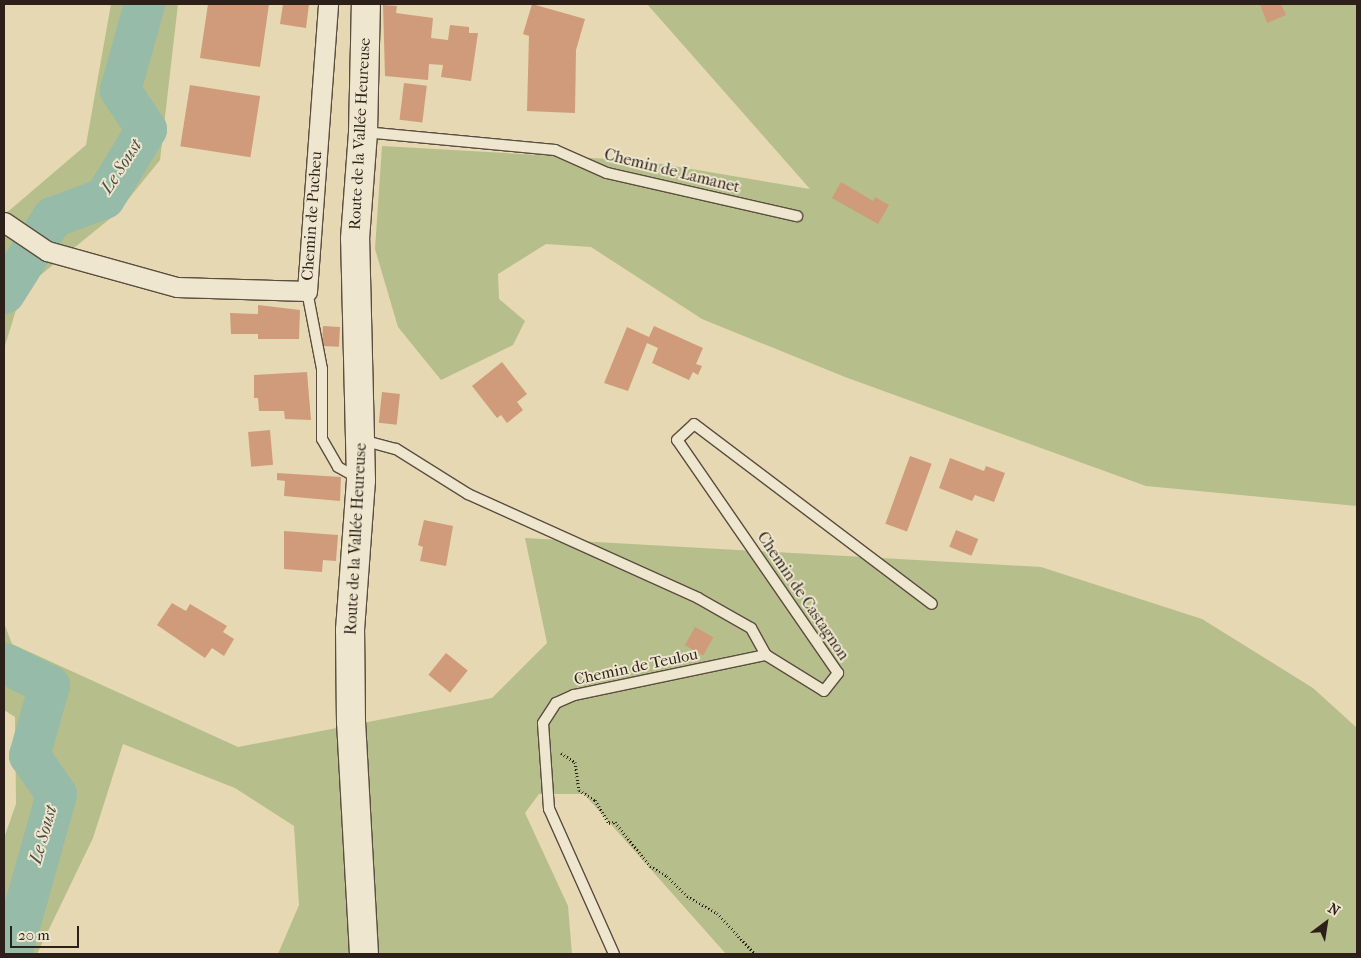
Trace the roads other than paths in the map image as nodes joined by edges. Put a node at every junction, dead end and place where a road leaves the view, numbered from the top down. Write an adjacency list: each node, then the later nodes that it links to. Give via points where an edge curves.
1 (328, 4): 6 (street, Chemin de Pucheu)
2 (366, 4): 3 (street, Route de la Vallée Heureuse)
3 (363, 132): 4 (lane, Chemin de Lamanet, via 555,150 607,173); 7 (street, Route de la Vallée Heureuse, via 355,239)
4 (797, 216)
5 (4, 222): 6 (street, Chemin de Pucheu, via 47,251 177,287)
6 (307, 291): 8 (lane, via 322,369 322,439 338,467)
7 (361, 440): 8 (street, Route de la Vallée Heureuse); 10 (lane, via 396,449 468,494 698,598 752,628)
8 (361, 480): 11 (street, Route de la Vallée Heureuse, via 350,630 351,722)
9 (932, 604): 10 (lane, Chemin de Castagnon, via 694,424 677,440 838,673 824,692)
10 (766, 655): 12 (lane, Chemin de Teulou, via 574,695 556,703 543,723 550,809)
11 (364, 954)
12 (614, 954)

